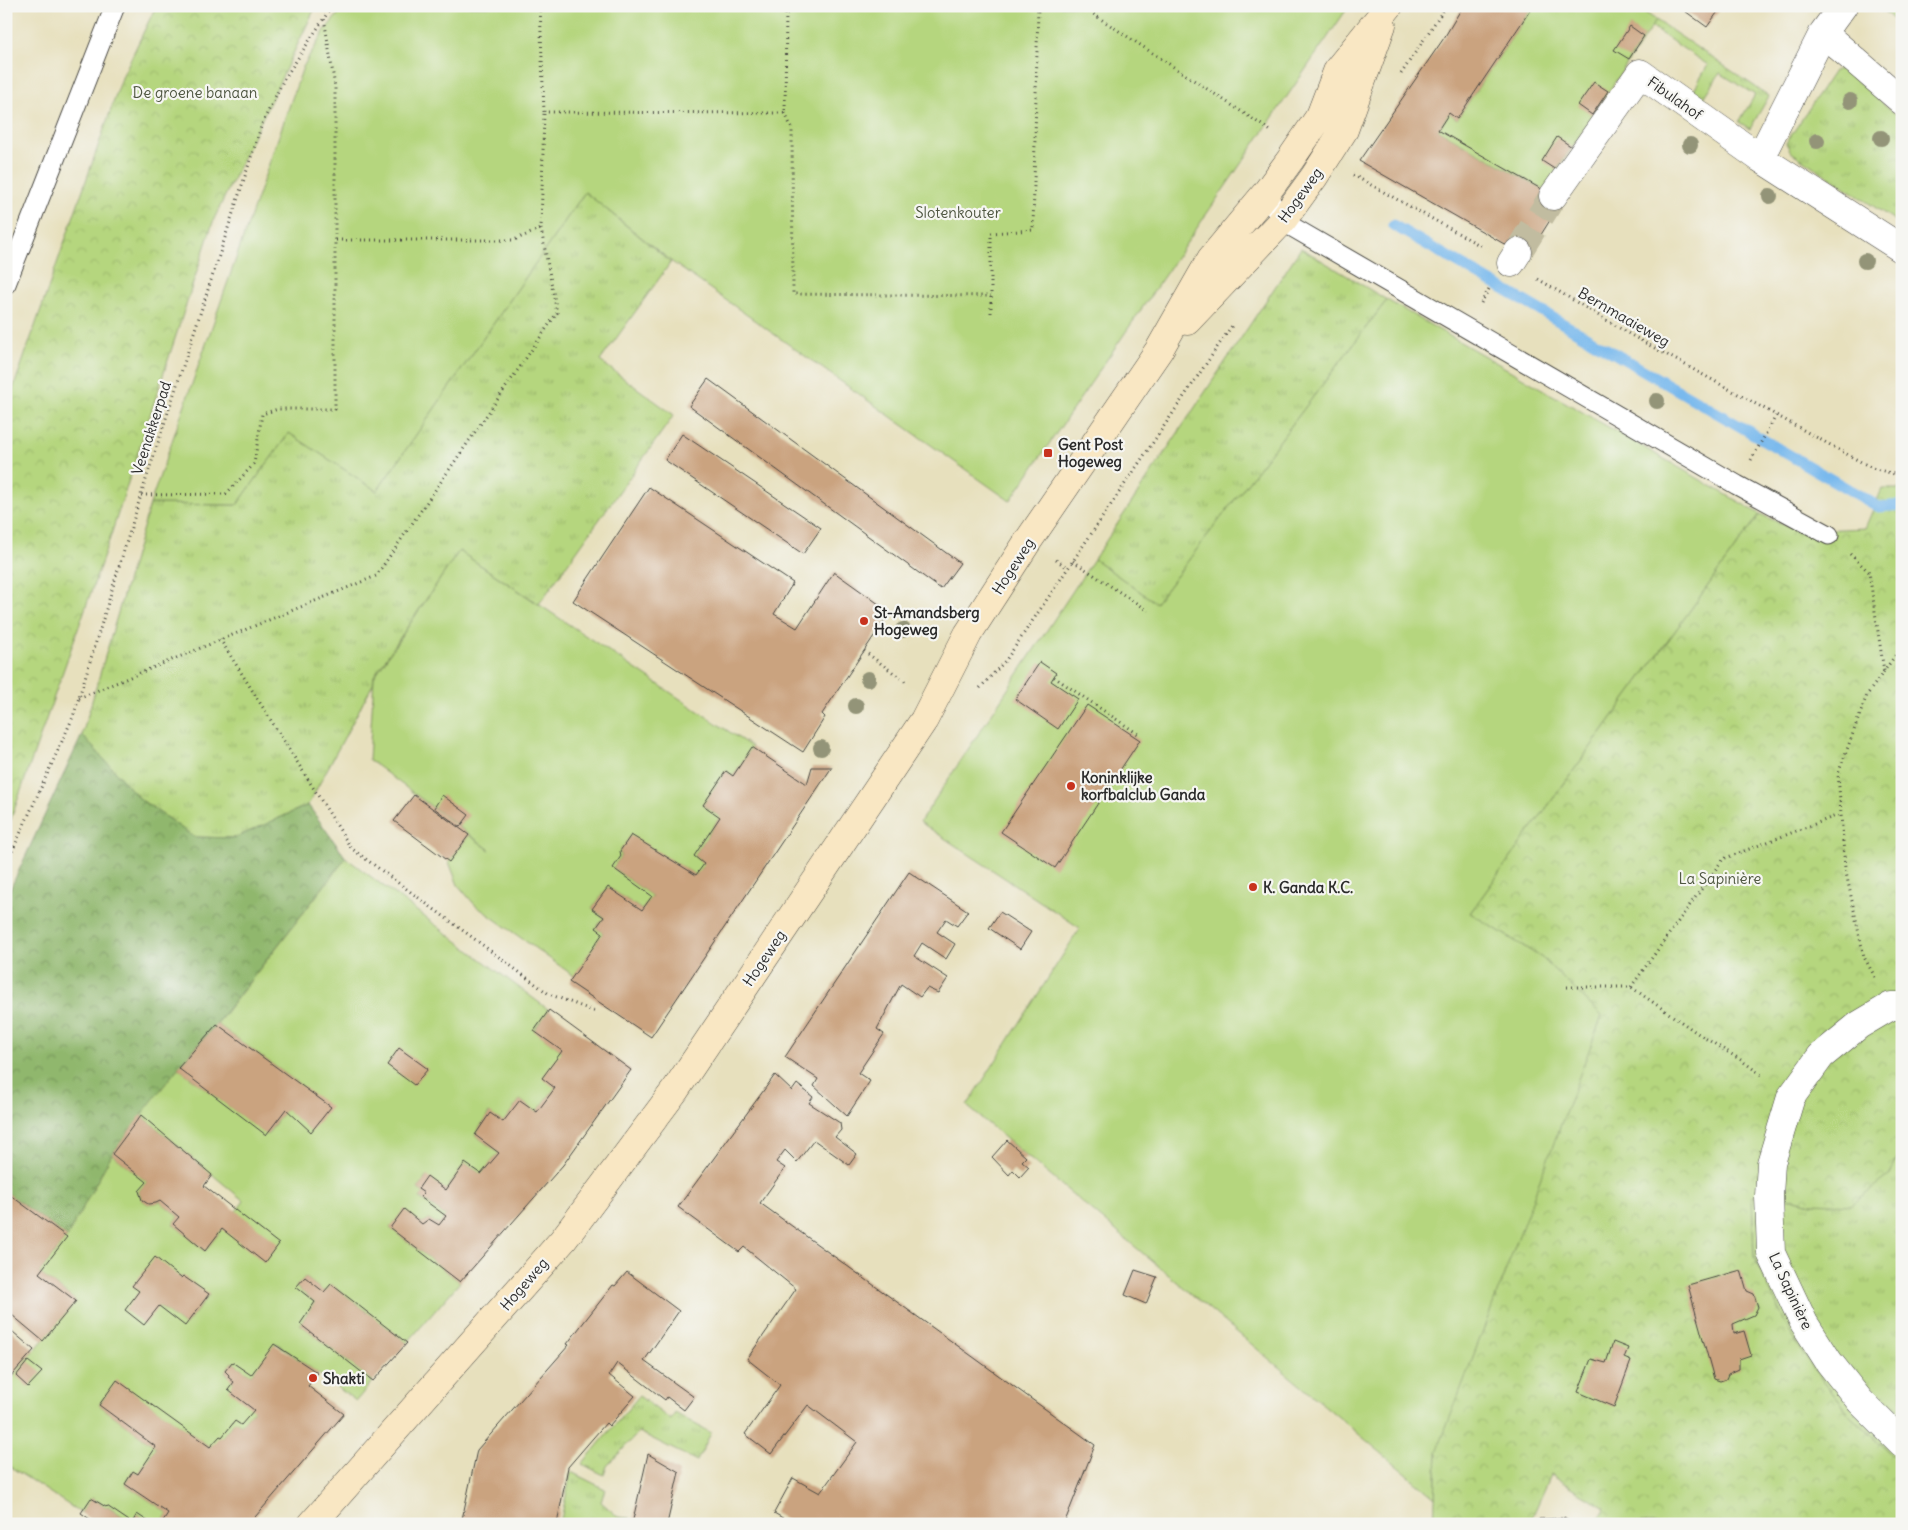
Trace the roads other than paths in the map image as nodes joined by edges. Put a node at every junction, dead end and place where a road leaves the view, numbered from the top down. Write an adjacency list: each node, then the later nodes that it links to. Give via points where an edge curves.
1 (115, 6): 11 (lane)
2 (1843, 6): 4 (street)
3 (1389, 7): 7 (street, Hogeweg, via 1338,69 1320,116); 9 (street, Hogeweg, via 1344,130)
4 (1823, 33): 5 (street); 6 (street)
5 (1902, 101)
6 (1760, 158): 8 (street, Fibulahof, via 1640,73); 10 (street, Fibulahof)
7 (1266, 193): 9 (lane); 12 (street, Hogeweg, via 1211,259)
8 (1552, 196)
9 (1282, 222): 12 (street, Hogeweg); 13 (lane)
10 (1902, 249)
11 (6, 284)
12 (1159, 350): 16 (street, Hogeweg, via 968,634 924,720 676,1089 563,1240)
13 (1829, 535)
14 (1897, 1006): 15 (street, La Sapinière, via 1859,1025 1821,1056 1791,1097 1771,1163 1769,1196 1771,1253 1804,1323 1860,1401)
15 (1902, 1442)
16 (312, 1524)

